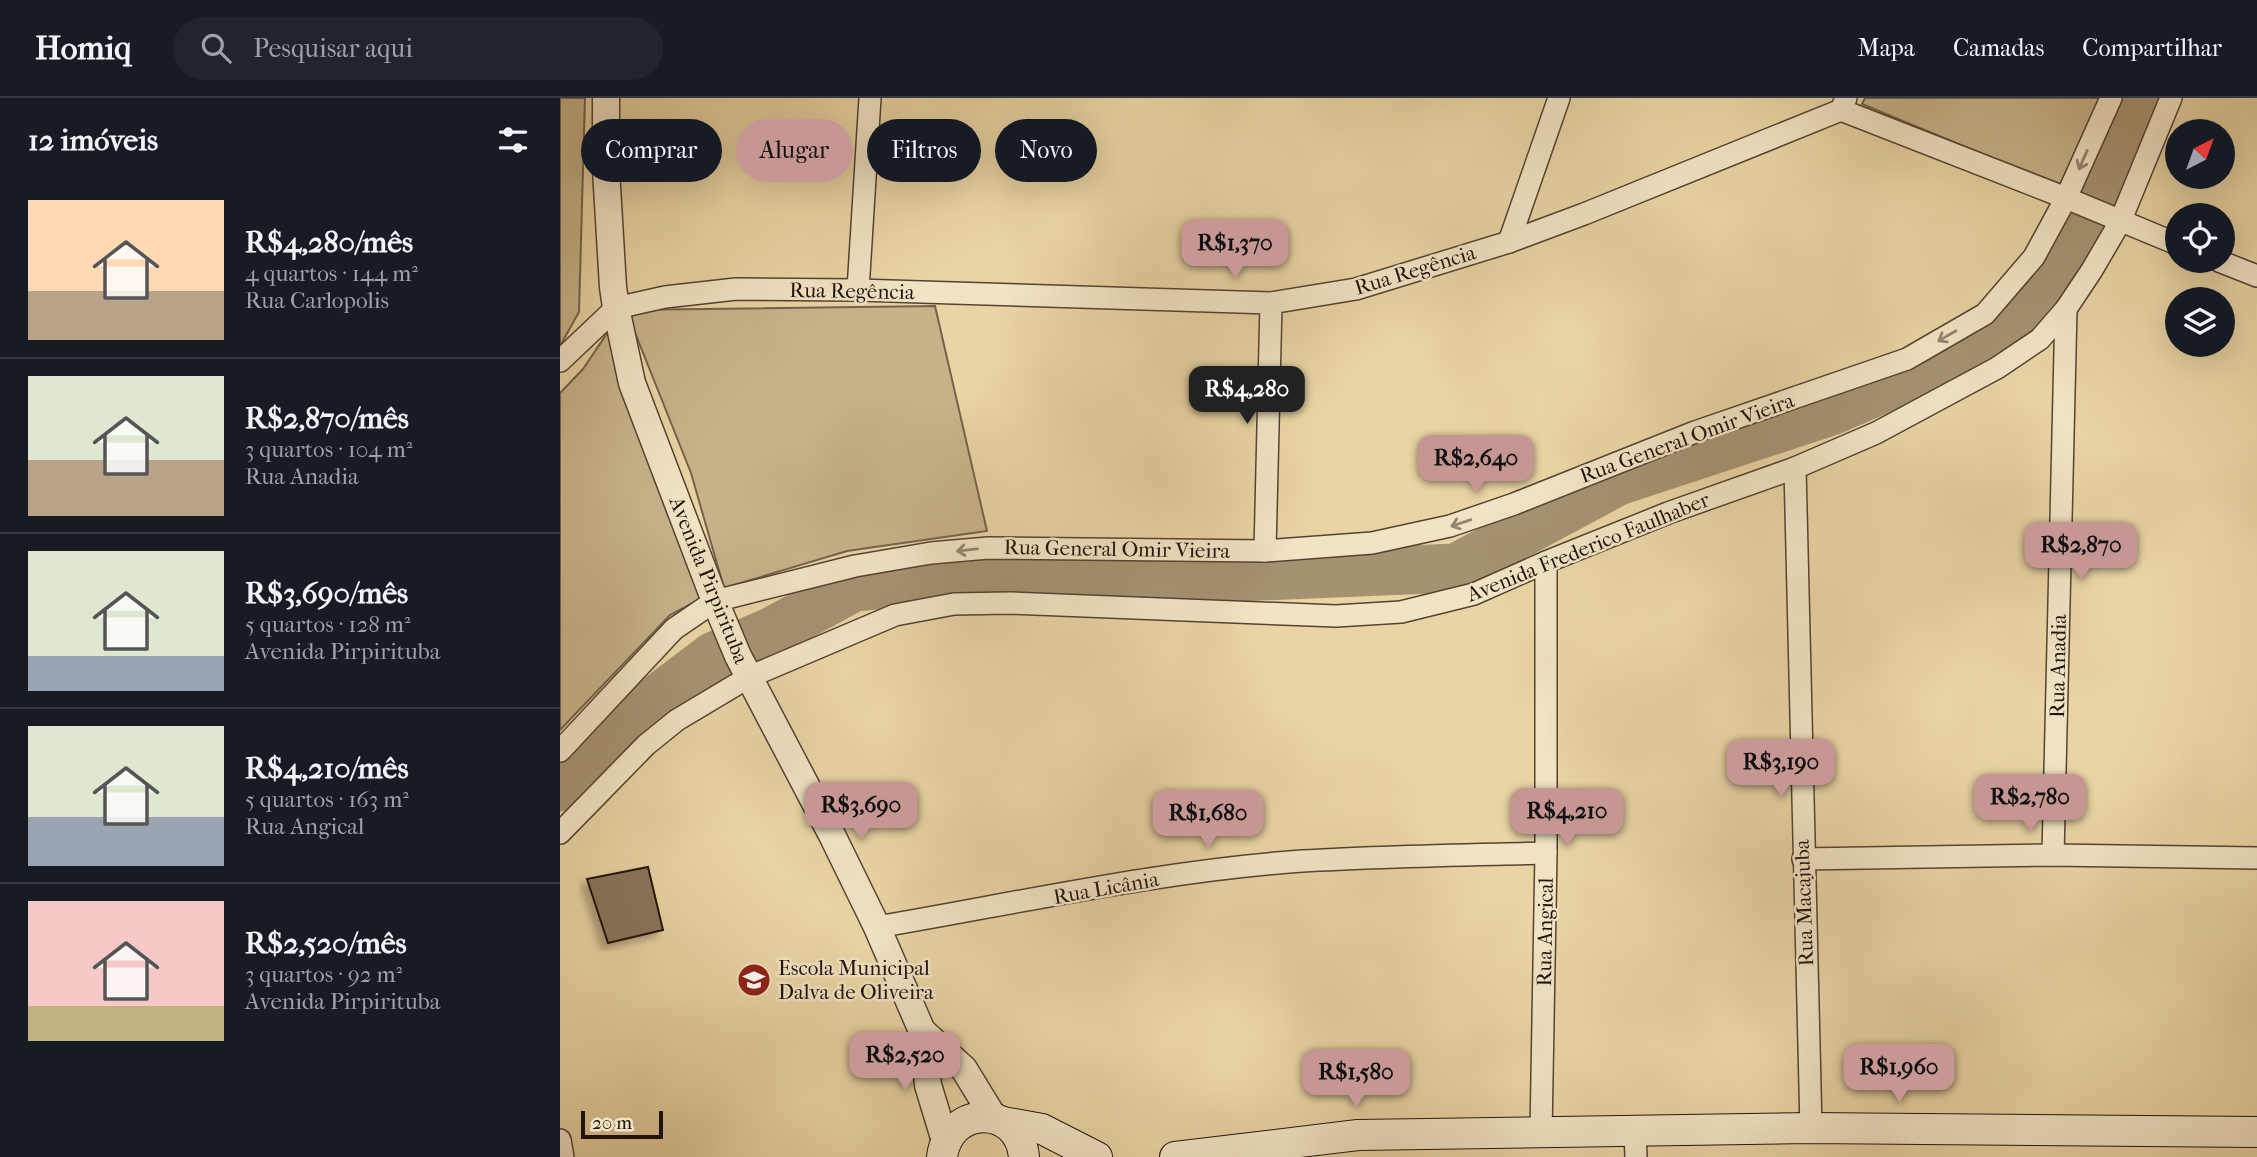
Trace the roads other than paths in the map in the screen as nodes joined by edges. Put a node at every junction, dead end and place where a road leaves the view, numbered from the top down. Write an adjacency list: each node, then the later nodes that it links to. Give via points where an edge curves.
1 (606, 98): 15 (street, Avenida Pirpirituba)
2 (870, 98): 13 (street)
3 (1559, 98): 10 (street)
4 (2111, 98): 7 (street, Rua General Omir Vieira, one-way to 7)
5 (2171, 98): 8 (street, Avenida Frederico Faulhaber)
6 (1843, 104): 7 (street); 10 (street, Rua Regência)
7 (2070, 200): 8 (street); 19 (street, Rua General Omir Vieira, one-way to 19, via 2034,257 1985,314 1907,359 1695,432 1450,526 1373,542)
8 (2113, 219): 9 (street); 16 (street, Avenida Frederico Faulhaber, via 2092,270)
9 (2165, 239)
10 (1509, 242): 14 (street, Rua Regência, via 1356,289)
11 (2235, 267): 12 (street)
12 (2257, 276)
13 (858, 290): 14 (street, Rua Regência); 15 (street, Rua Regência, via 736,289)
14 (1271, 303): 19 (street)
15 (615, 308): 17 (street); 21 (street, Avenida Pirpirituba, via 632,383)
16 (2066, 309): 18 (street, Avenida Frederico Faulhaber, via 2040,339 1997,368 1877,433); 26 (street, Rua Anadia)
17 (560, 361)
18 (1795, 468): 20 (street, Avenida Frederico Faulhaber); 28 (street, Rua Macajuba)
19 (1265, 551): 21 (street, Rua General Omir Vieira, one-way to 21, via 965,550 855,566)
20 (1546, 562): 22 (street, Avenida Frederico Faulhaber, via 1474,594 1401,612 1336,616 954,604 895,615); 25 (street, Rua Angical)
21 (715, 601): 22 (street, Avenida Pirpirituba); 23 (street, via 674,629)
22 (743, 667): 24 (street, Avenida Frederico Faulhaber, via 646,745); 29 (street, Avenida Pirpirituba)
23 (560, 751)
24 (560, 833)
25 (1546, 853): 29 (street, Rua Licânia, via 1246,867 1151,879); 34 (street, Rua Angical)
26 (2053, 855): 27 (street); 28 (street)
27 (2257, 858)
28 (1803, 859): 32 (street, Rua Macajuba)
29 (877, 928): 30 (street, Avenida Pirpirituba)
30 (922, 1031): 31 (street, Avenida Pirpirituba, via 964,1069); 37 (street, Avenida Pirpirituba)
31 (998, 1120): 37 (main road, via 977,1117 964,1121 953,1130); 39 (main road, via 1014,1130); 40 (main road, via 1042,1129)
32 (1811, 1128): 33 (main road); 36 (main road)
33 (2257, 1132)
34 (1541, 1133): 36 (main road); 41 (main road, via 1358,1135)
35 (560, 1140): 38 (street)
36 (1636, 1145)
37 (941, 1153)
38 (563, 1157)
39 (1024, 1157)
40 (1097, 1157)
41 (1175, 1157)

